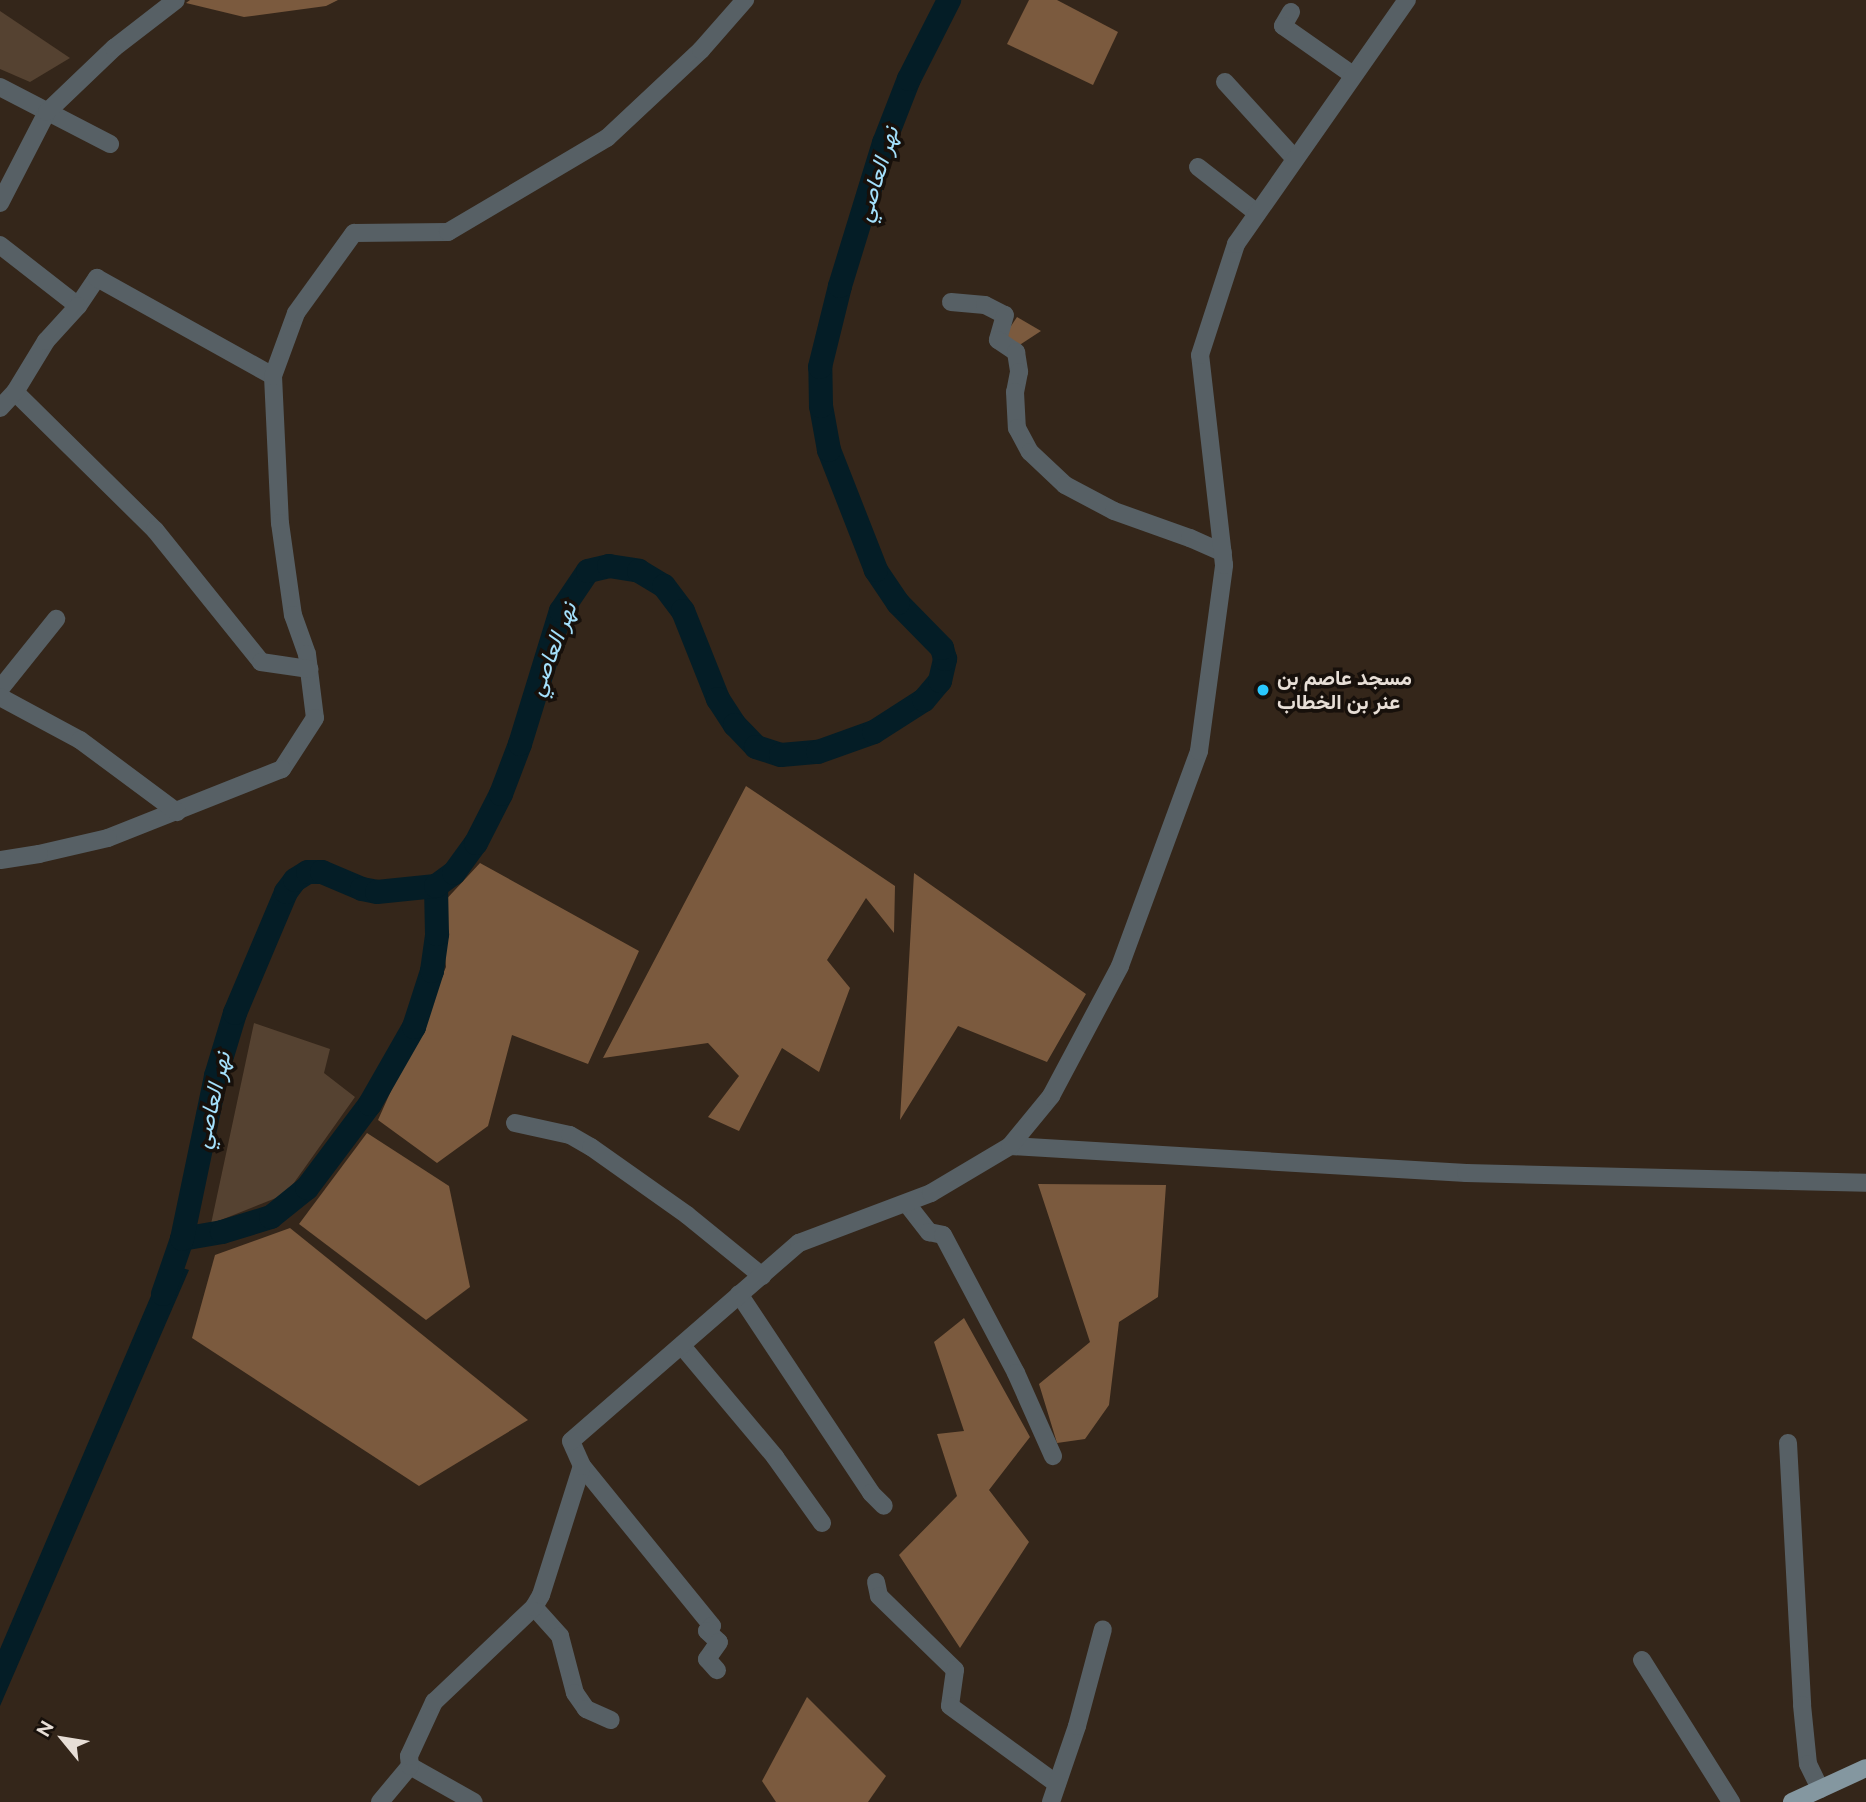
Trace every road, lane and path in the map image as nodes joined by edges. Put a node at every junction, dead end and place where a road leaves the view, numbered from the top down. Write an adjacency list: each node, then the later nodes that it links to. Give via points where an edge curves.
1 (176, 0): 8 (street, via 114,48)
2 (745, 0): 17 (street, via 692,59 607,138 448,232 354,233 296,313)
3 (1407, 0): 5 (street)
4 (1291, 12): 5 (street, via 1283,26)
5 (1353, 75): 10 (street)
6 (1226, 82): 10 (street)
7 (0, 87): 8 (street)
8 (47, 112): 9 (street); 12 (street)
9 (110, 144)
10 (1295, 159): 13 (street)
11 (1198, 167): 13 (street)
12 (0, 202)
13 (1257, 213): 20 (street, via 1236,244 1200,355)
14 (0, 245): 16 (street)
15 (951, 302): 20 (street, via 985,305 1005,315 998,340 1016,352 1017,428 1030,452 1065,485 1114,511)
16 (78, 306): 17 (street, via 97,278); 18 (street, via 46,341)
17 (273, 376): 22 (street, via 280,523 293,615)
18 (15, 392): 19 (street); 22 (street, via 155,530 261,662)
19 (0, 408)
20 (1223, 553): 28 (street, via 1199,751 1120,966 1051,1096)
21 (56, 618): 23 (street)
22 (309, 670): 25 (street, via 316,718 282,769)
23 (0, 690)
24 (0, 697): 25 (street, via 80,740)
25 (177, 812): 26 (street, via 108,838)
26 (0, 860)
27 (515, 1123): 31 (street, via 570,1135 591,1147 687,1215)
28 (1010, 1146): 29 (street, via 1465,1173); 30 (street)
29 (1866, 1183)
30 (907, 1203): 31 (street, via 799,1242); 35 (street, via 929,1232 943,1236 1016,1373)
31 (762, 1276): 32 (street)
32 (739, 1294): 33 (street); 37 (street)
33 (682, 1346): 36 (street, via 571,1441); 38 (street, via 775,1457)
34 (1788, 1443): 48 (street, via 1802,1705 1808,1764)
35 (1053, 1456)
36 (582, 1466): 40 (street); 43 (street, via 712,1626 707,1631 719,1642 707,1659)
37 (884, 1506)
38 (822, 1522)
39 (876, 1582): 47 (street, via 879,1596 955,1670 950,1706)
40 (534, 1606): 44 (street, via 560,1636 575,1693 586,1709); 45 (street, via 433,1702 409,1756)
41 (1103, 1629): 47 (street)
42 (1642, 1660): 52 (street)
43 (717, 1670)
44 (611, 1720)
45 (410, 1766): 49 (street); 50 (street)
46 (1866, 1768): 48 (main road)
47 (1057, 1784): 51 (street)
48 (1820, 1789): 53 (main road)
49 (380, 1802)
50 (474, 1802)
51 (1051, 1802)
52 (1731, 1802)
53 (1792, 1802)

